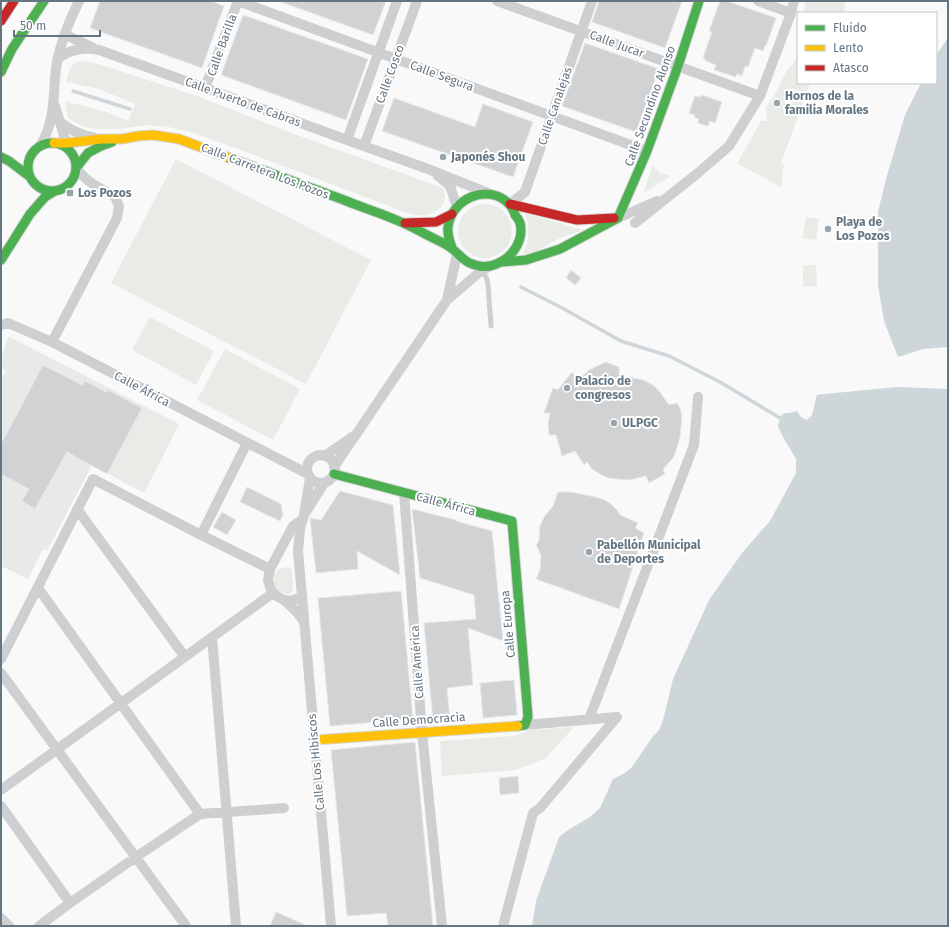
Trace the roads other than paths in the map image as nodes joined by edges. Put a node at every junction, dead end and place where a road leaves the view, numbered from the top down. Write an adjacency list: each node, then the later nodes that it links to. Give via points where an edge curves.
1 (14, 1): 13 (main road)
2 (44, 1): 21 (main road, via 12,49)
3 (79, 1): 15 (street)
4 (238, 1): 17 (street, Calle Segura); 22 (street, Calle Barilla)
5 (397, 1): 17 (street, Calle Cosco)
6 (417, 1): 18 (street, Calle Cosco)
7 (497, 1): 14 (street, Calle Jucar)
8 (592, 1): 14 (street, Calle Canalejas)
9 (699, 1): 20 (main road, Calle Secundino Alonso)
10 (758, 1): 12 (street)
11 (794, 1): 12 (street)
12 (791, 13): 23 (street)
13 (1, 21)
14 (581, 31): 20 (street, Calle Jucar); 25 (street, Calle Canalejas)
15 (65, 33): 16 (street); 19 (street)
16 (99, 50): 19 (street, Calle Puerto de Cabras, via 76,50 66,53); 22 (street, Calle Puerto de Cabras)
17 (378, 52): 18 (street, Calle Segura); 29 (street, Calle Cosco)
18 (396, 59): 25 (street, Calle Segura); 32 (street, Calle Cosco)
19 (57, 60): 24 (street)
20 (678, 66): 23 (street, Calle Jucar); 34 (main road, Calle Secundino Alonso)
21 (1, 72)
22 (206, 88): 29 (street, Calle Puerto de Cabras)
23 (760, 96): 42 (street, via 729,146)
24 (54, 102): 26 (street); 33 (street, via 50,125 45,138)
25 (552, 116): 34 (street, Calle Segura); 44 (street, Calle Canalejas, via 525,192)
26 (59, 121): 28 (street, via 79,133); 31 (street)
27 (122, 138): 28 (main road); 38 (main road, via 88,153); 47 (main road, Calle Carretera Los Pozos, via 153,135 179,138)
28 (101, 139): 31 (main road)
29 (347, 140): 32 (street, Calle Puerto de Cabras)
30 (54, 143): 31 (main road); 33 (main road); 35 (main road, via 62,145)
31 (66, 143): 35 (street)
32 (364, 146): 39 (street, Calle Puerto de Cabras)
33 (37, 148): 36 (main road, via 16,154); 40 (main road, via 30,156)
34 (647, 151): 46 (main road, Calle Secundino Alonso)
35 (71, 153): 38 (main road)
36 (1, 154)
37 (1, 157): 40 (main road)
38 (76, 168): 41 (main road, via 69,184); 56 (street, via 93,184 115,197 119,206 117,218)
39 (428, 169): 43 (street, Calle Puerto de Cabras); 45 (street, Calle Puerto de Cabras, via 450,186)
40 (29, 176): 41 (main road, via 41,189)
41 (55, 191): 50 (main road, via 45,197 30,214)
42 (671, 194): 46 (street); 48 (street)
43 (492, 195): 44 (main road); 45 (main road, via 473,196 464,200)
44 (510, 204): 46 (main road, via 577,220); 51 (main road, via 517,213 520,235 511,255)
45 (454, 210): 47 (main road, via 436,222); 49 (main road, via 448,225 448,237)
46 (618, 218): 51 (main road, via 560,249 526,260)
47 (404, 223): 49 (main road, Calle Carretera Los Pozos)
48 (634, 223)
49 (455, 251): 52 (main road, via 464,260); 53 (street)
50 (1, 260)
51 (502, 262): 52 (main road)
52 (487, 268): 53 (street); 55 (lane)
53 (447, 300): 58 (street)
54 (1, 325): 56 (street, Calle África, via 8,323)
55 (491, 326)
56 (52, 342): 59 (street, Calle África)
57 (698, 397): 82 (street, via 694,446)
58 (358, 432): 60 (street); 63 (street)
59 (247, 443): 61 (street, Calle África); 70 (street)
60 (324, 456): 62 (street, via 315,456); 63 (street, via 331,460)
61 (281, 461): 62 (street, Calle África); 64 (street, Calle África)
62 (309, 462): 64 (street)
63 (334, 471): 65 (street, via 331,478); 66 (main road, Calle África)
64 (309, 476): 65 (street, via 316,482); 68 (street)
65 (324, 482): 68 (street)
66 (404, 493): 69 (main road, Calle África); 84 (street, Calle América)
67 (77, 510): 70 (street, via 93,479); 72 (street); 78 (street)
68 (303, 517): 71 (street, via 293,526); 74 (street, Calle Los Hibiscos, via 298,551)
69 (512, 521): 83 (main road, Calle Europa, via 528,716)
70 (201, 535): 71 (street)
71 (270, 569): 73 (street, via 268,580)
72 (38, 588): 79 (street); 81 (street)
73 (273, 593): 75 (street); 77 (street)
74 (302, 597): 75 (street, via 291,601); 76 (street, Calle Los Hibiscos)
75 (284, 600): 76 (street, via 292,606)
76 (305, 624): 85 (street, Calle Los Hibiscos)
77 (212, 637): 78 (street); 90 (street)
78 (184, 657): 81 (street)
79 (1, 659)
80 (1, 673): 86 (street)
81 (121, 703): 86 (street); 91 (street)
82 (589, 719): 83 (street); 101 (street, via 617,718 540,808 532,813)
83 (525, 725): 84 (main road, Calle Democracia)
84 (422, 732): 85 (main road, Calle Democracia); 100 (street, Calle América)
85 (315, 740): 99 (street, Calle Los Hibiscos)
86 (57, 750): 87 (street); 92 (street)
87 (1, 790)
88 (1, 806): 93 (street)
89 (284, 808): 90 (street)
90 (227, 812): 91 (street); 98 (street)
91 (200, 814): 92 (street)
92 (136, 857): 93 (street); 97 (street)
93 (70, 903): 96 (street)
94 (1, 918): 95 (street)
95 (9, 926)
96 (39, 926)
97 (186, 926)
98 (236, 926)
99 (331, 926)
100 (442, 926)
101 (503, 926)

